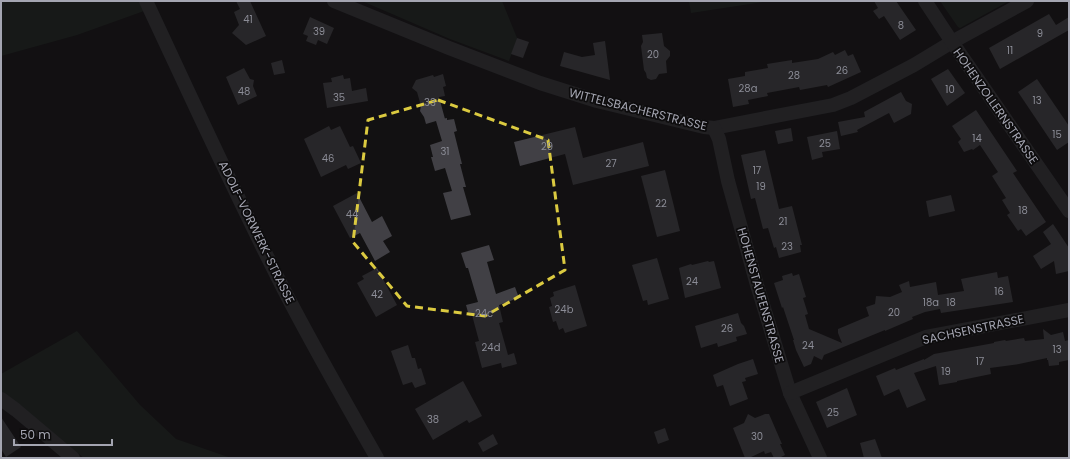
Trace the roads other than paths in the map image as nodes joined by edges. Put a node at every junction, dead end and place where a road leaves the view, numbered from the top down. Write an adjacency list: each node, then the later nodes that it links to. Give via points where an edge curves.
1 (146, 1): 12 (street, ADOLF-VORWERK-STRASSE, via 283,287)
2 (334, 1): 6 (street, WITTELSBACHERSTRASSE, via 534,81 597,101)
3 (925, 1): 5 (street, HOHENZOLLERNSTRASSE)
4 (1027, 1): 5 (street, WITTELSBACHERSTRASSE)
5 (952, 42): 6 (street, WITTELSBACHERSTRASSE, via 914,65 833,106); 7 (street, HOHENZOLLERNSTRASSE)
6 (714, 128): 9 (street, HOHENSTAUFENSTRASSE)
7 (1069, 211)
8 (1069, 310): 9 (street, SACHSENSTRASSE, via 926,337)
9 (790, 393): 13 (street, HOHENSTAUFENSTRASSE)
10 (1, 399): 11 (street)
11 (73, 458)
12 (377, 458)
13 (820, 458)

